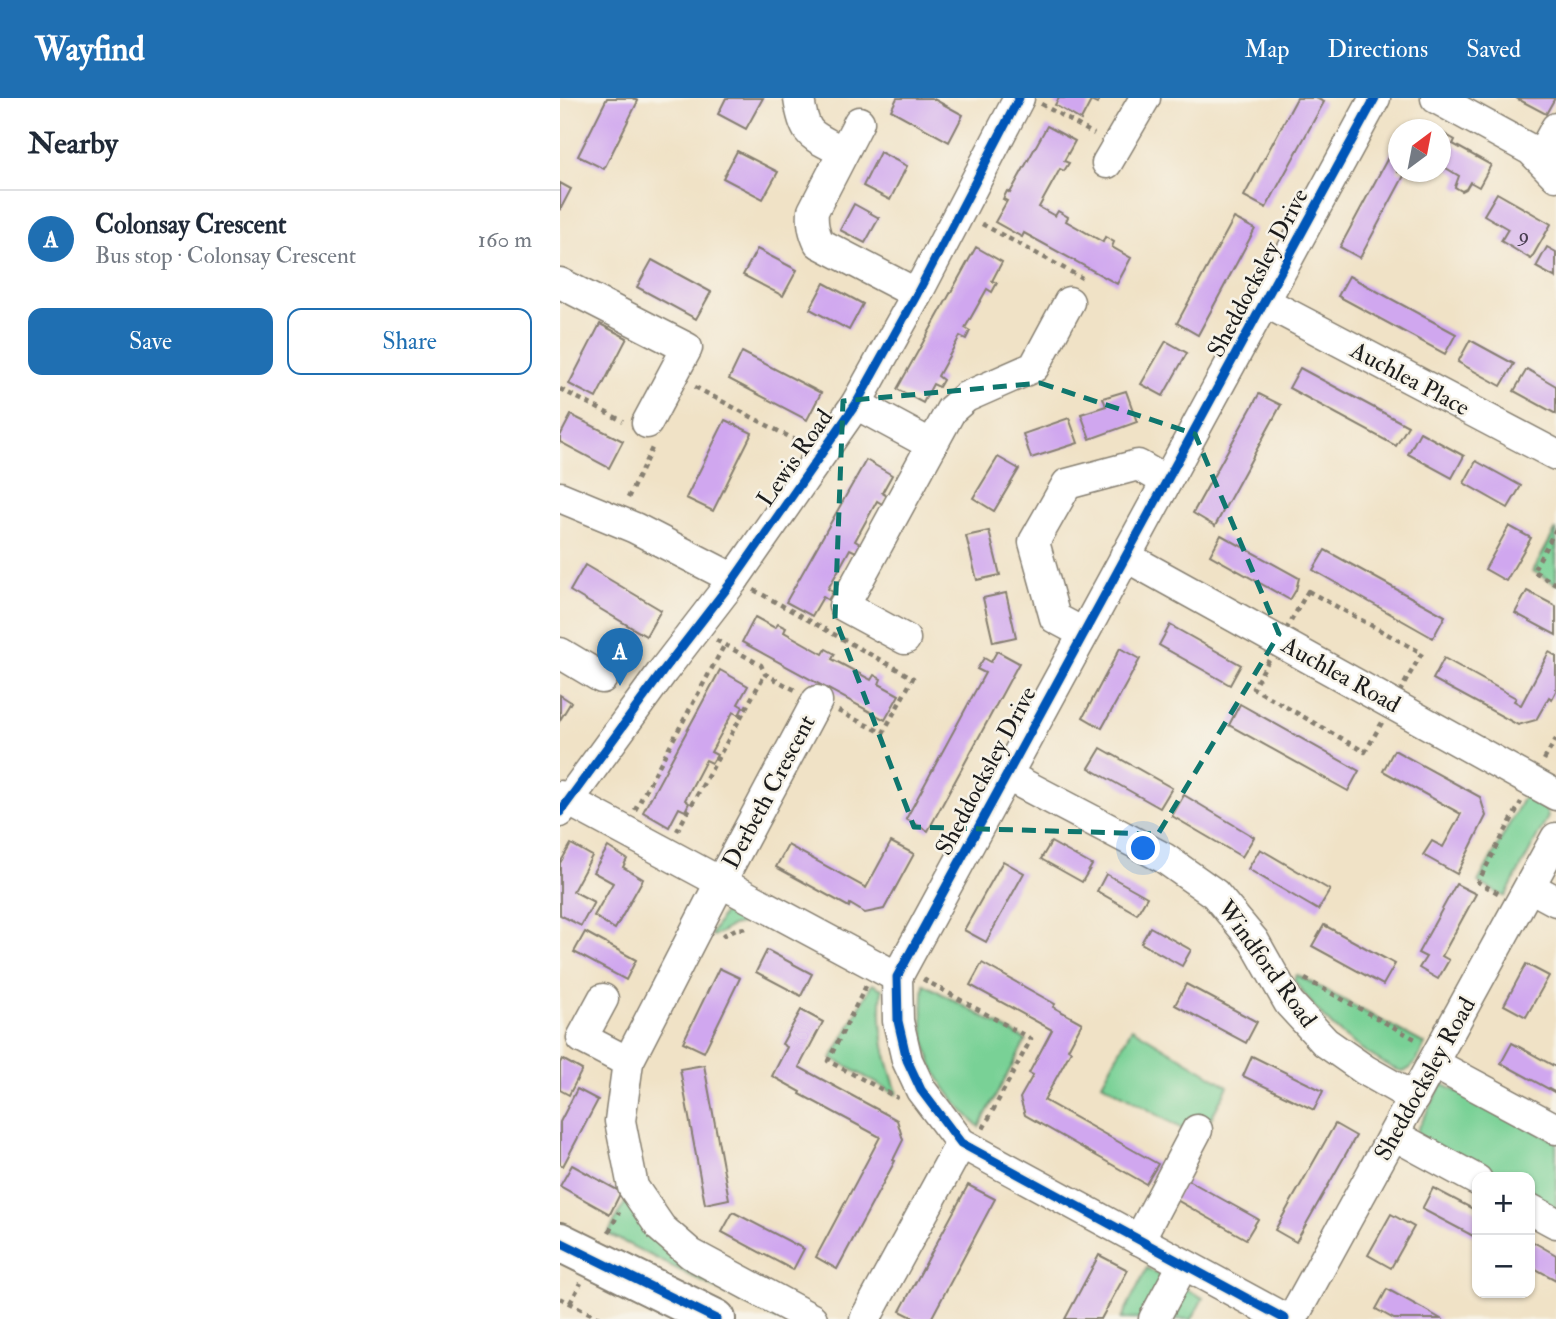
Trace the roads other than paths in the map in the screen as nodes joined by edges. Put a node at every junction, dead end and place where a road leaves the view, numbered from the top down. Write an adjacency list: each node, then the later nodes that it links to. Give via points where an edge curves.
1 (1019, 98): 12 (street, Lewis Road)
2 (1145, 98): 9 (street)
3 (1375, 98): 14 (street, Sheddocksley Drive)
4 (1436, 98): 10 (street, via 1531,150)
5 (799, 99): 8 (street, via 808,132)
6 (859, 122): 8 (street)
7 (1556, 128): 10 (street)
8 (843, 152): 12 (street, via 813,211 819,243)
9 (1111, 155)
10 (1548, 167)
11 (560, 283): 16 (street, via 687,348)
12 (917, 294): 15 (street, Lewis Road)
13 (1069, 302): 17 (street, via 1034,368 966,397 951,410)
14 (1265, 302): 18 (street, Auchlea Place); 19 (street, Sheddocksley Drive)
15 (856, 404): 17 (street); 22 (street, Lewis Road)
16 (645, 428)
17 (932, 445): 24 (street, via 844,607)
18 (1556, 455)
19 (1166, 481): 21 (street, Sheddocksley Drive); 23 (street, via 1138,466 1067,484 1034,542 1055,618)
20 (560, 496): 22 (street)
21 (1125, 556): 23 (street, Sheddocksley Drive); 29 (street, Auchlea Road)
22 (734, 579): 30 (street, Lewis Road)
23 (1083, 633): 28 (street, Sheddocksley Drive)
24 (905, 639)
25 (560, 653): 26 (street)
26 (602, 678)
27 (817, 701): 32 (street, Derbeth Crescent)
28 (1006, 775): 35 (street, Sheddocksley Drive); 39 (street, Windford Road, via 1164,858 1215,894 1254,941 1289,1003 1325,1042)
29 (1544, 788)
30 (563, 803): 32 (street, Derbeth Crescent)
31 (1556, 838): 33 (street, Sheddocksley Road)
32 (720, 883): 35 (street, Derbeth Crescent); 38 (street, Derbeth Crescent)
33 (1525, 896): 34 (street); 37 (street, Sheddocksley Road)
34 (1556, 901)
35 (897, 977): 43 (street, Sheddocksley Drive, via 898,1021 906,1060 921,1090)
36 (603, 999): 38 (street, via 582,1038)
37 (1437, 1057): 39 (street, Sheddocksley Road); 40 (street)
38 (628, 1062): 51 (street, Derbeth Crescent, via 620,1121 633,1187 661,1228 691,1254)
39 (1414, 1098): 42 (street, Sheddocksley Road)
40 (1556, 1129)
41 (1197, 1130): 47 (street)
42 (1394, 1135): 44 (street); 55 (street, Sheddocksley Road)
43 (961, 1143): 47 (street, Sheddocksley Drive); 52 (street)
44 (1472, 1177)
45 (1535, 1212): 46 (street)
46 (1556, 1223)
47 (1139, 1240): 49 (street, Sheddocksley Drive)
48 (560, 1242): 50 (main road)
49 (1183, 1265): 53 (street); 54 (street, Sheddocksley Drive)
50 (716, 1319)
51 (813, 1319)
52 (865, 1319)
53 (1154, 1319)
54 (1285, 1319)
55 (1292, 1319)

